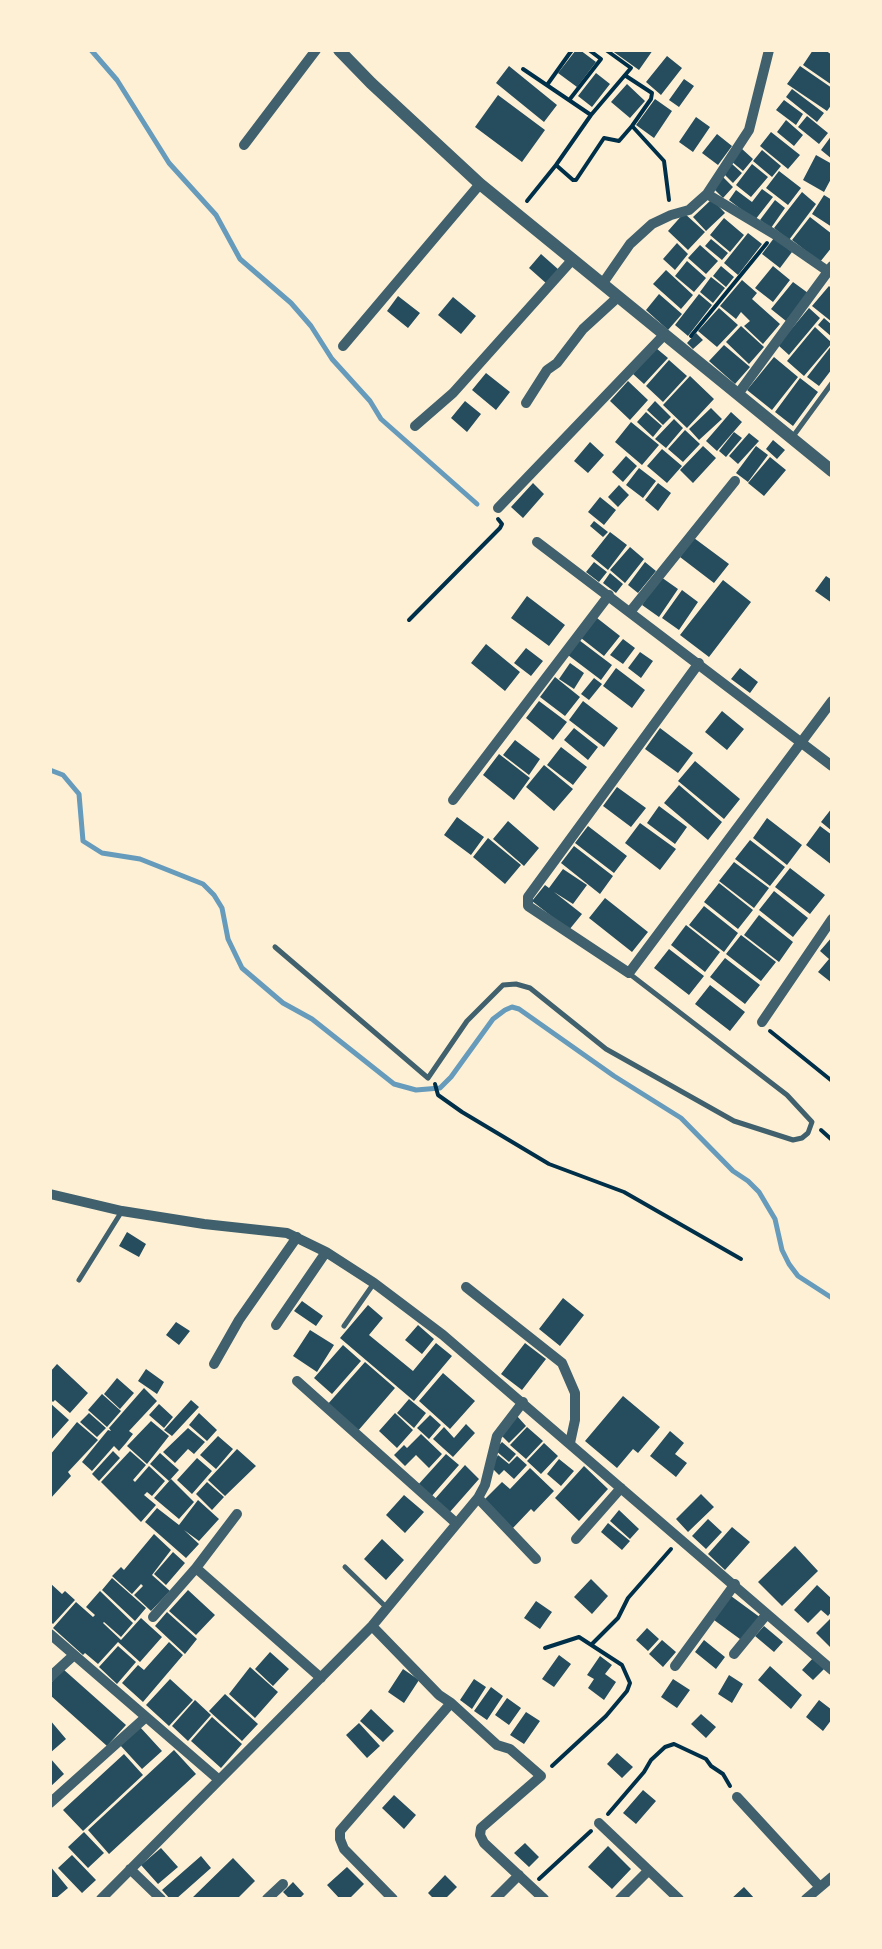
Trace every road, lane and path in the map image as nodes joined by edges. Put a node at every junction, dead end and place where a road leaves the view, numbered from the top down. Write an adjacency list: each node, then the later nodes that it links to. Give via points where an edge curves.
1 (316, 50): 13 (street)
2 (340, 50): 15 (street)
3 (572, 50): 9 (path)
4 (589, 50): 10 (path, via 601,60)
5 (606, 50): 8 (path, via 632,68)
6 (769, 50): 16 (street, via 749,130)
7 (522, 68): 9 (path)
8 (626, 76): 11 (path); 12 (path, via 652,94)
9 (547, 86): 10 (path)
10 (569, 100): 11 (path)
11 (591, 115): 14 (path)
12 (632, 126): 14 (path, via 620,141 604,138 576,180); 18 (path, via 664,161)
13 (244, 145)
14 (556, 166): 17 (path)
15 (480, 184): 17 (street); 25 (street)
16 (706, 194): 18 (street); 19 (street)
17 (517, 213): 20 (street)
18 (671, 214): 22 (street, via 630,244)
19 (774, 234): 21 (street); 26 (path)
20 (573, 260): 22 (street); 30 (street, via 454,393)
21 (830, 269): 28 (street)
22 (602, 283): 23 (street)
23 (618, 297): 24 (street); 29 (street, via 583,328)
24 (665, 334): 26 (street); 34 (street)
25 (343, 346)
26 (681, 347): 28 (street)
27 (832, 383): 31 (lane)
28 (738, 394): 31 (street)
29 (526, 403)
30 (415, 426)
31 (792, 437): 32 (street)
32 (829, 462)
33 (735, 480): 37 (street)
34 (498, 508): 38 (path, via 500,528)
35 (537, 542): 36 (street)
36 (609, 594): 37 (street); 43 (street)
37 (630, 612): 39 (street)
38 (409, 620)
39 (699, 663): 41 (street); 46 (street, via 528,898 528,906)
40 (832, 702): 41 (street)
41 (800, 741): 42 (street); 46 (street)
42 (832, 766)
43 (454, 800)
44 (832, 919): 47 (street)
45 (275, 947): 48 (lane)
46 (629, 973): 48 (lane, via 787,1095 812,1122 808,1133 793,1140 734,1120 606,1050 530,988 516,984 504,984 468,1021)
47 (766, 1027): 49 (path)
48 (428, 1078): 54 (path, via 462,1112 548,1164 624,1192)
49 (832, 1080)
50 (50, 1194): 51 (street)
51 (122, 1212): 52 (street); 55 (lane)
52 (297, 1236): 53 (street); 60 (street)
53 (326, 1252): 56 (street); 58 (street)
54 (741, 1258)
55 (78, 1280)
56 (374, 1283): 59 (lane); 62 (street)
57 (466, 1287): 63 (street, via 562,1364 575,1393)
58 (276, 1325)
59 (344, 1326)
60 (214, 1364)
61 (296, 1381): 67 (street)
62 (523, 1402): 63 (street); 65 (street, via 497,1436)
63 (570, 1443): 64 (street)
64 (621, 1488): 68 (street); 69 (street)
65 (478, 1498): 67 (street); 70 (street)
66 (237, 1514): 72 (street)
67 (456, 1524): 74 (street)
68 (576, 1538)
69 (681, 1538): 73 (street); 79 (path)
70 (536, 1559)
71 (345, 1567): 74 (lane)
72 (196, 1568): 76 (street); 86 (street)
73 (735, 1584): 75 (street); 83 (street)
74 (387, 1608): 77 (street)
75 (766, 1615): 81 (street); 84 (street)
76 (153, 1617)
77 (372, 1626): 86 (street); 87 (street)
78 (50, 1634): 82 (street)
79 (592, 1644): 80 (path, via 580,1636); 89 (path, via 622,1665 627,1691)
80 (545, 1648)
81 (734, 1654)
82 (74, 1655): 85 (street); 88 (street)
83 (675, 1666)
84 (832, 1670)
85 (50, 1677)
86 (320, 1678): 90 (street)
87 (451, 1703): 89 (street); 104 (street, via 340,1831 344,1849)
88 (146, 1717): 90 (street); 92 (street)
89 (541, 1776): 96 (street, via 481,1828 484,1842)
90 (218, 1779): 94 (street)
91 (737, 1796): 93 (path, via 706,1759 674,1744); 100 (street)
92 (50, 1802)
93 (599, 1823): 95 (street); 99 (path)
94 (130, 1870): 101 (street); 102 (street)
95 (648, 1871): 107 (street); 108 (street)
96 (519, 1875): 99 (street); 105 (street)
97 (832, 1876): 100 (street)
98 (283, 1884): 103 (street)
99 (532, 1886): 106 (street)
100 (819, 1886): 109 (street)
101 (101, 1899)
102 (161, 1899)
103 (267, 1899)
104 (393, 1899)
105 (495, 1899)
106 (544, 1899)
107 (620, 1899)
108 (679, 1899)
109 (806, 1899)

